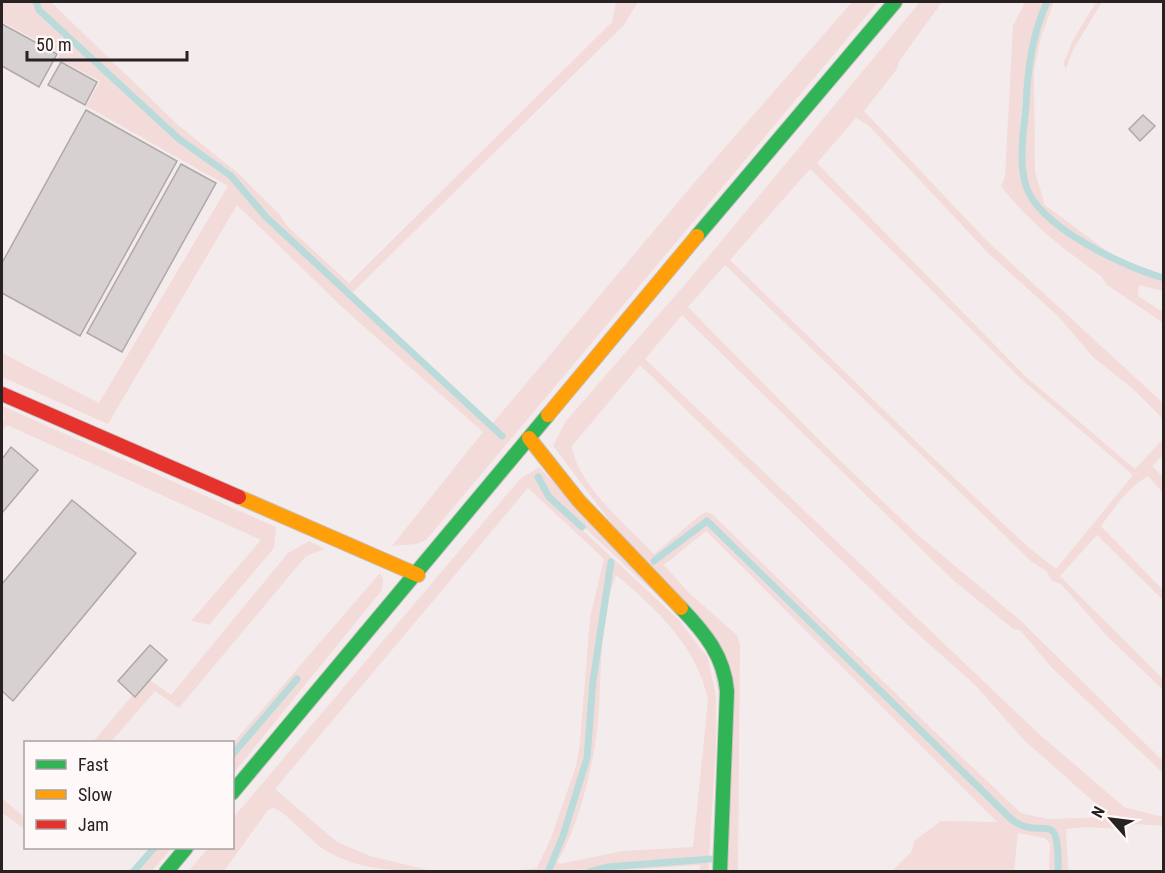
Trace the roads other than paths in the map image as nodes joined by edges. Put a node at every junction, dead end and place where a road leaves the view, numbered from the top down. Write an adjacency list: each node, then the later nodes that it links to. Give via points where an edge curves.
1 (895, 2): 3 (main road, via 741,180)
2 (2, 394): 4 (main road)
3 (529, 438): 4 (main road); 8 (main road, via 579,501 686,610 705,633 725,669)
4 (418, 575): 5 (main road)
5 (234, 791)
6 (185, 849): 7 (main road)
7 (166, 872)
8 (720, 872)

